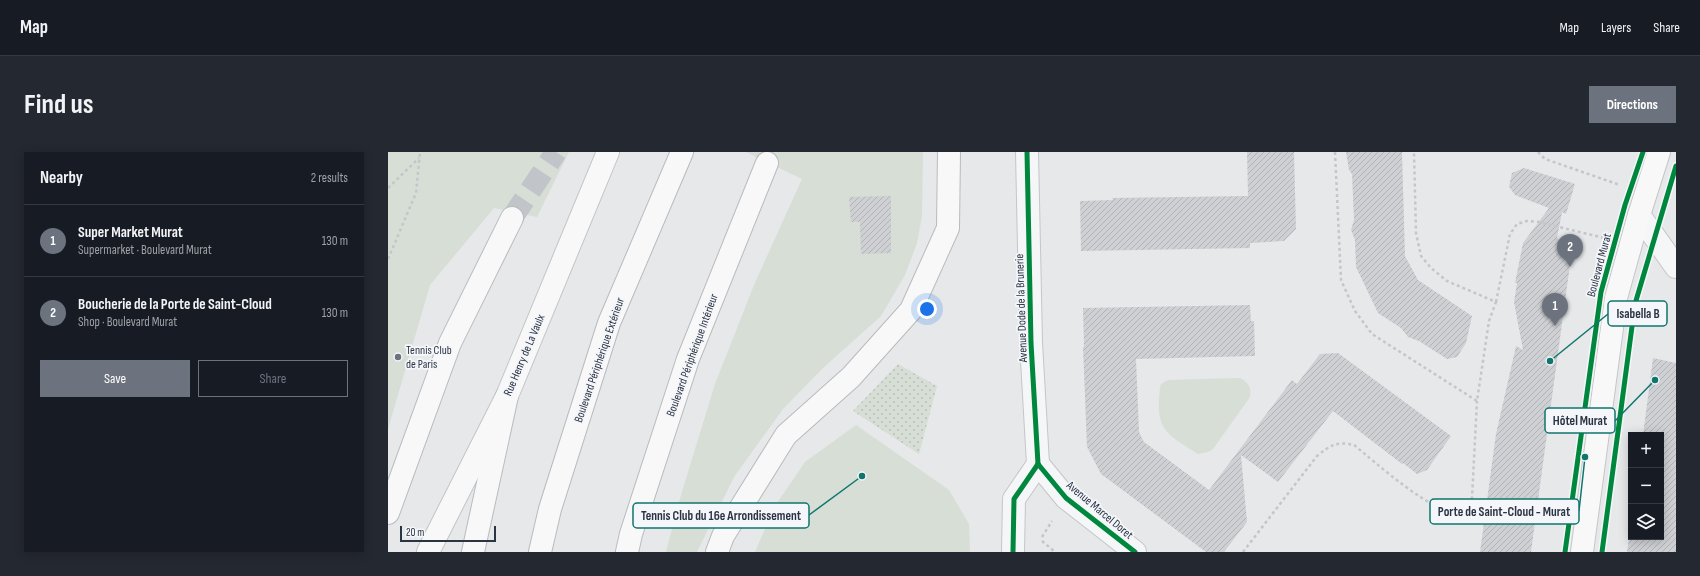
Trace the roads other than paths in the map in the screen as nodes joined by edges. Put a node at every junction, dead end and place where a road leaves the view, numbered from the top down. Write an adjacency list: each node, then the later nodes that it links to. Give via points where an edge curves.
1 (608, 152): 10 (main road, Rue Henry de La Vaulx)
2 (682, 152): 15 (main road, Boulevard Périphérique Extérieur, via 609,323 550,509)
3 (949, 152): 17 (main road, via 948,228 911,310 851,377 786,436 723,536)
4 (1027, 152): 11 (street, Avenue Dode de la Brunerie, via 1031,343)
5 (1659, 152): 7 (main road, Boulevard Murat)
6 (767, 163): 16 (main road, Boulevard Périphérique Intérieur, via 688,359 633,526)
7 (1639, 216): 9 (street); 20 (main road, Boulevard Murat, via 1616,298)
8 (512, 218): 12 (main road, via 450,343)
9 (1676, 267)
10 (507, 396): 13 (main road, Rue Henry de La Vaulx); 14 (main road)
11 (1038, 464): 18 (street, via 1014,499); 19 (street, Avenue Marcel Doret, via 1066,498)
12 (388, 513)
13 (428, 552)
14 (473, 552)
15 (540, 552)
16 (627, 552)
17 (717, 552)
18 (1013, 552)
19 (1135, 552)
20 (1582, 552)

